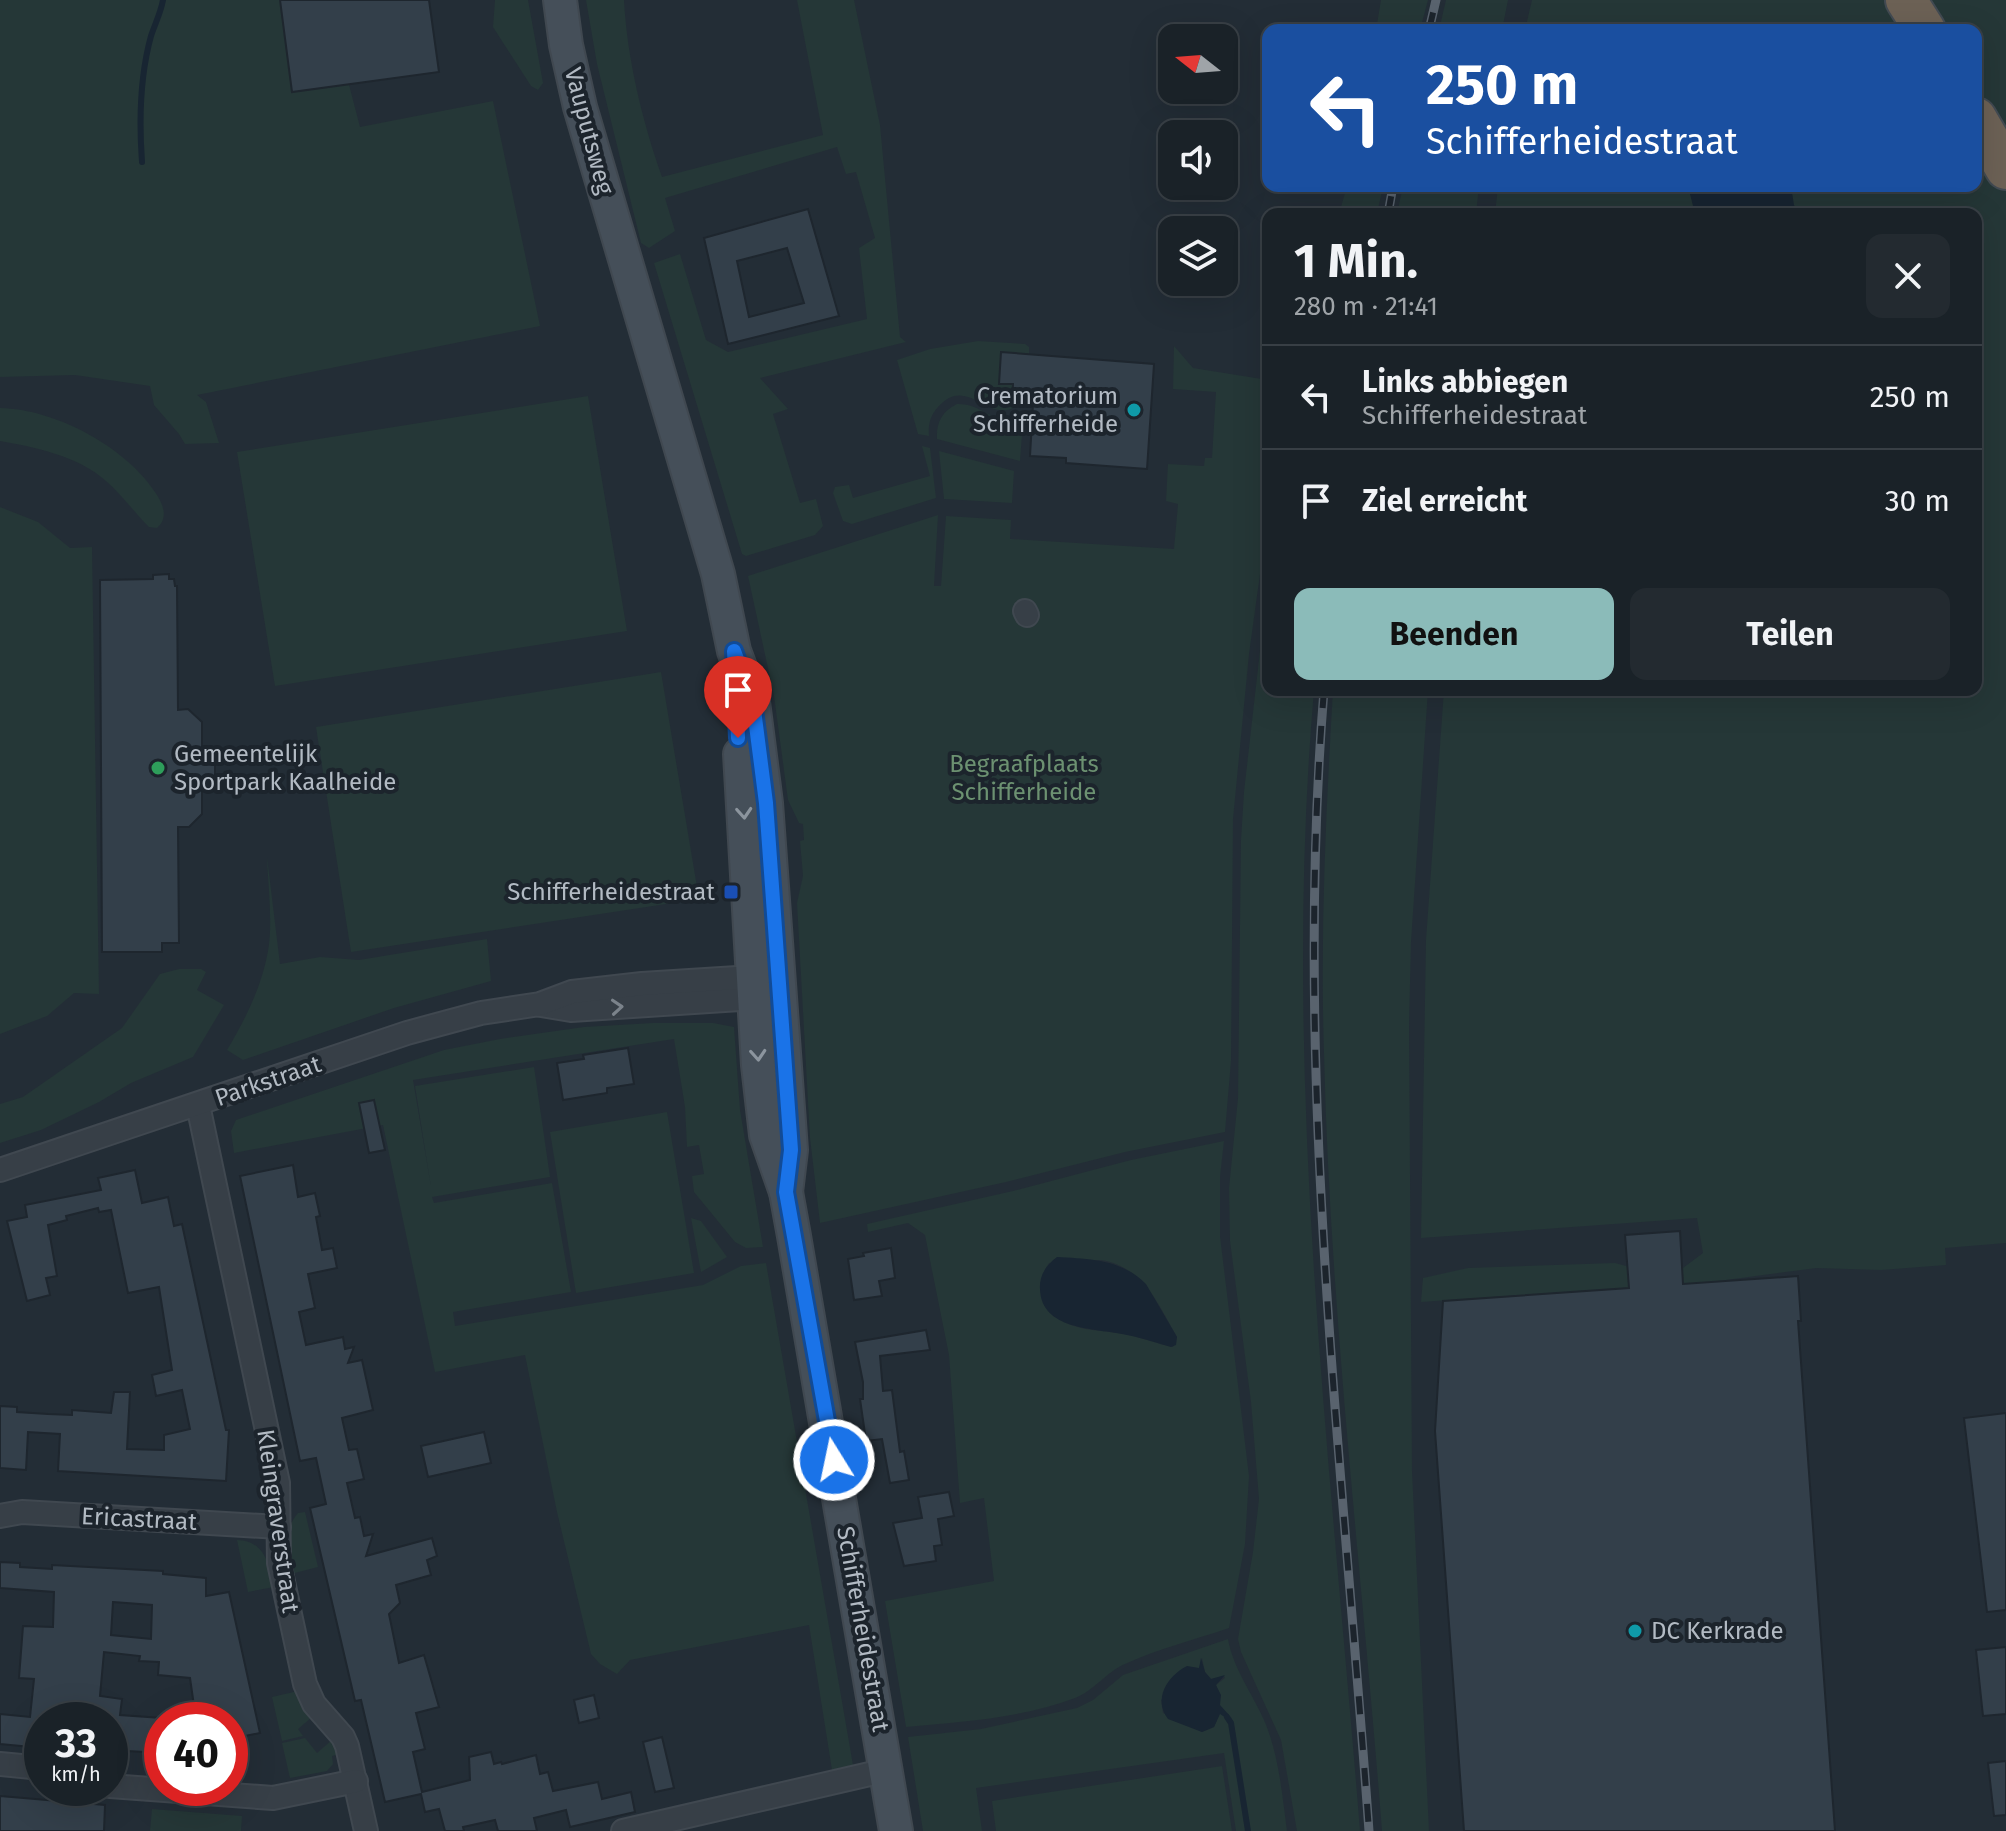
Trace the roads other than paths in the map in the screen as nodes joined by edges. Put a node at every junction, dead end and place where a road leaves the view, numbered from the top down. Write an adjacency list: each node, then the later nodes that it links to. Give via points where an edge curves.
1 (560, 0): 6 (street, Vauputsweg, via 580,107)
2 (1906, 0): 3 (highway)
3 (1921, 24)
4 (1982, 128): 5 (highway)
5 (2006, 169)
6 (625, 261): 7 (street, Schifferheidestraat, via 718,574 734,651)
7 (762, 986): 8 (street, Parkstraat, via 642,984 572,992 407,1033); 14 (street, Schifferheidestraat, via 791,1150 786,1192)
8 (198, 1105): 9 (street, Parkstraat); 11 (street, Kleingraverstraat, via 278,1483)
9 (0, 1170)
10 (0, 1516): 11 (street, Ericastraat, via 22,1512)
11 (279, 1527): 15 (street, Kleingraverstraat, via 279,1563 305,1684 314,1704 343,1737)
12 (0, 1764): 13 (street)
13 (24, 1766)
14 (887, 1770): 18 (street); 19 (street, Schifferheidestraat)
15 (356, 1781): 16 (street, via 266,1798); 17 (street, Kleingraverstraat)
16 (128, 1787)
17 (366, 1831)
18 (623, 1831)
19 (896, 1831)

